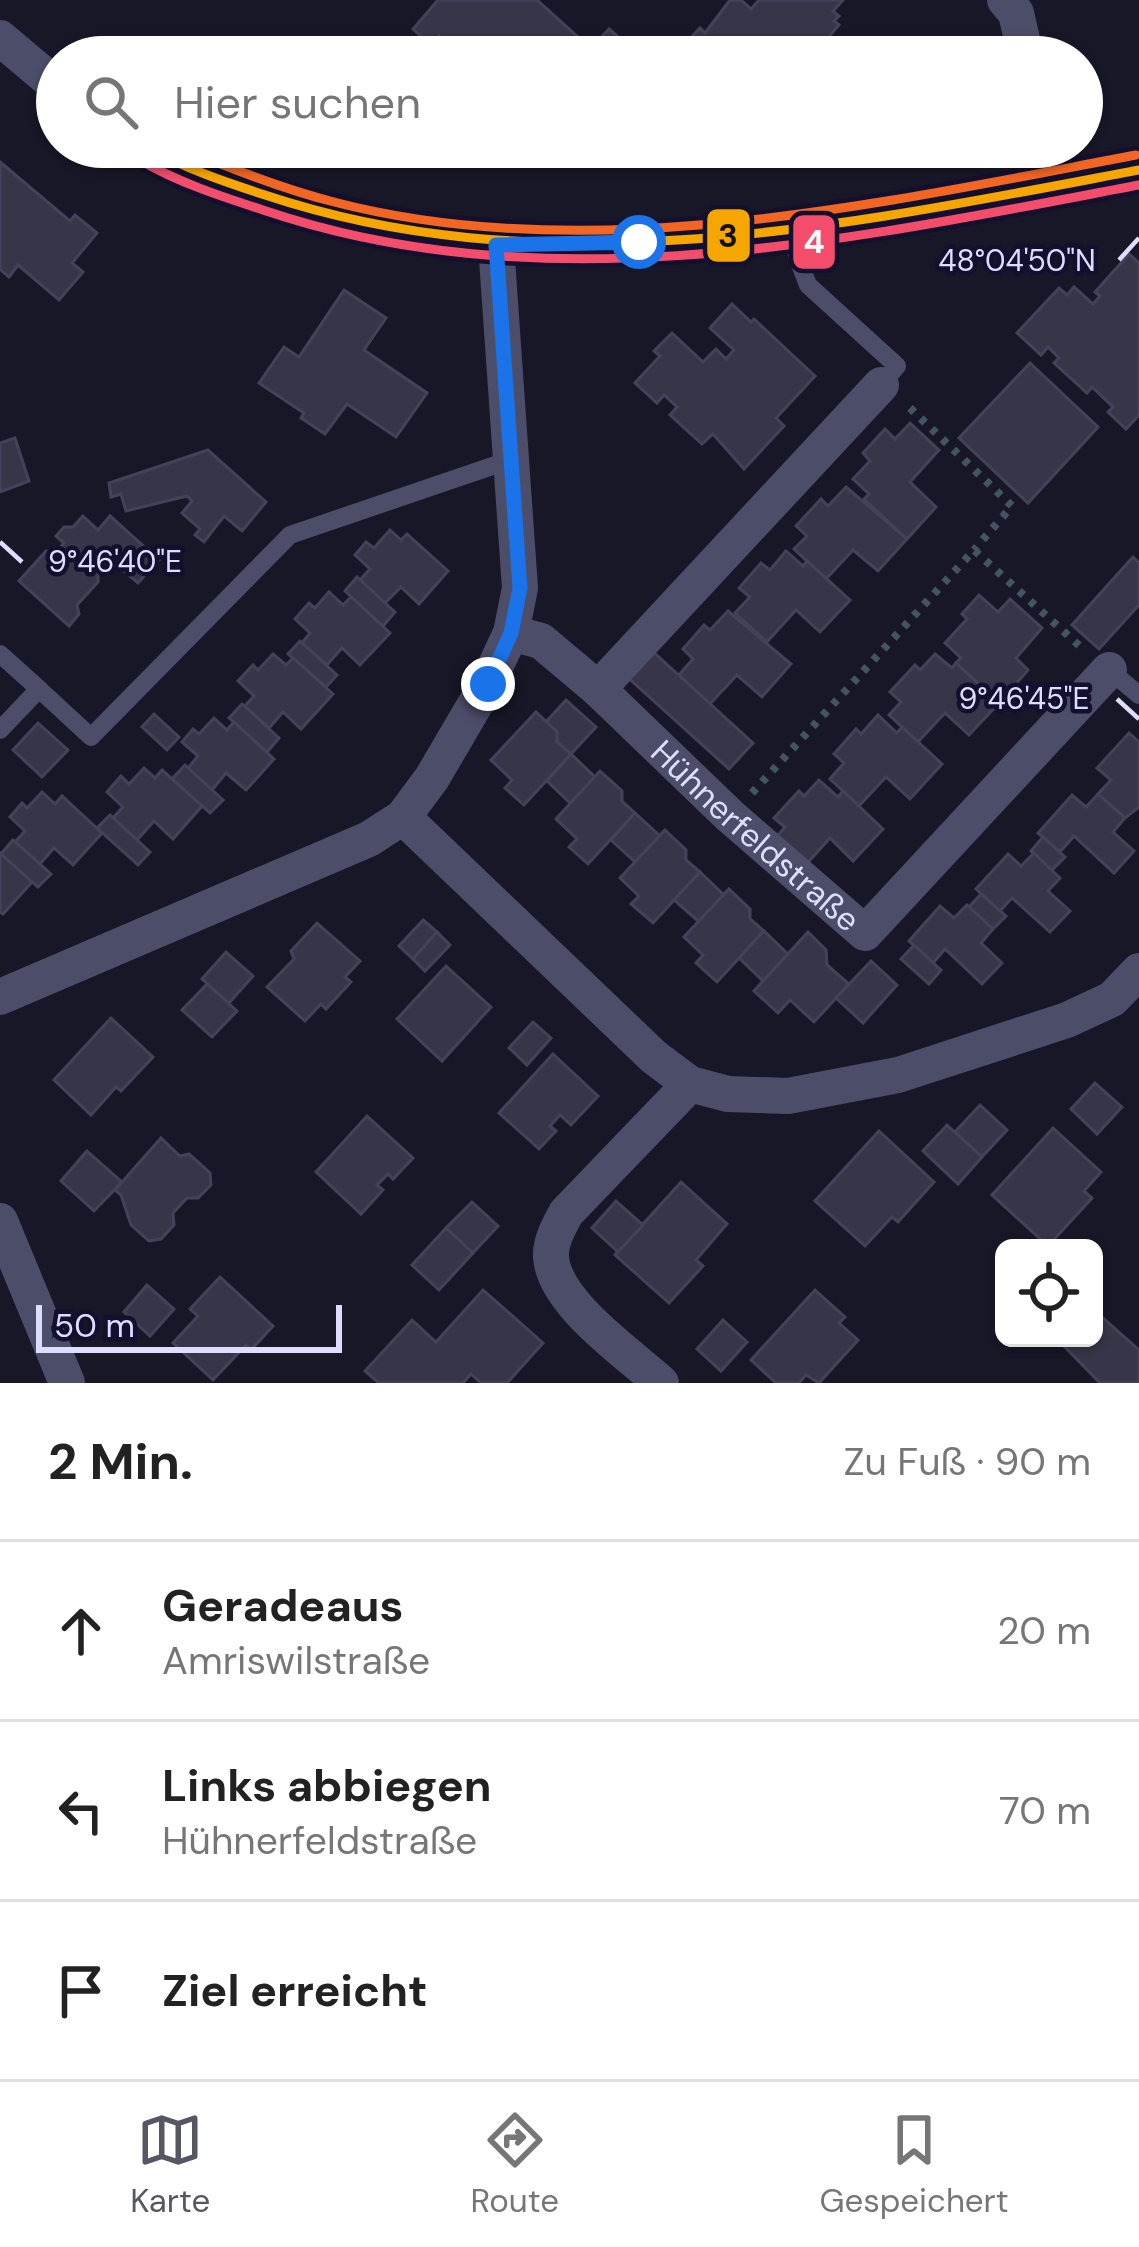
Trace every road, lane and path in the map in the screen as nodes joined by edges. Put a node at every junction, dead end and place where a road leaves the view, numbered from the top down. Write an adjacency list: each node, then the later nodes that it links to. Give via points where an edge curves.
1 (1005, 0): 2 (street)
2 (1021, 36)
3 (0, 38): 4 (street)
4 (36, 68)
5 (194, 168): 10 (street, via 268,201 371,229)
6 (1052, 168): 8 (street)
7 (1139, 170): 8 (street)
8 (1056, 185): 9 (street)
9 (793, 228): 10 (street); 11 (lane, via 808,285 897,366)
10 (496, 245): 12 (street)
11 (881, 385): 13 (path, via 1012,506); 18 (street)
12 (513, 459): 14 (street, via 520,588); 17 (lane, via 290,535 91,737)
13 (974, 550): 16 (path); 21 (path)
14 (511, 633): 18 (street, Hühnerfeldstraße, via 541,641); 22 (street)
15 (0, 654): 17 (lane)
16 (1109, 670): 19 (lane); 21 (street, Hühnerfeldstraße, via 865,933)
17 (39, 688): 20 (lane)
18 (598, 689): 21 (street, Hühnerfeldstraße)
19 (1139, 695)
20 (0, 730)
21 (730, 816)
22 (403, 817): 24 (street, via 369,839); 25 (street)
23 (1139, 971): 25 (street, via 1112,999 1067,1020 898,1075 788,1096)
24 (0, 997)
25 (690, 1084): 28 (street, via 566,1213 551,1255 574,1305)
26 (0, 1221): 27 (street)
27 (67, 1383)
28 (661, 1383)

